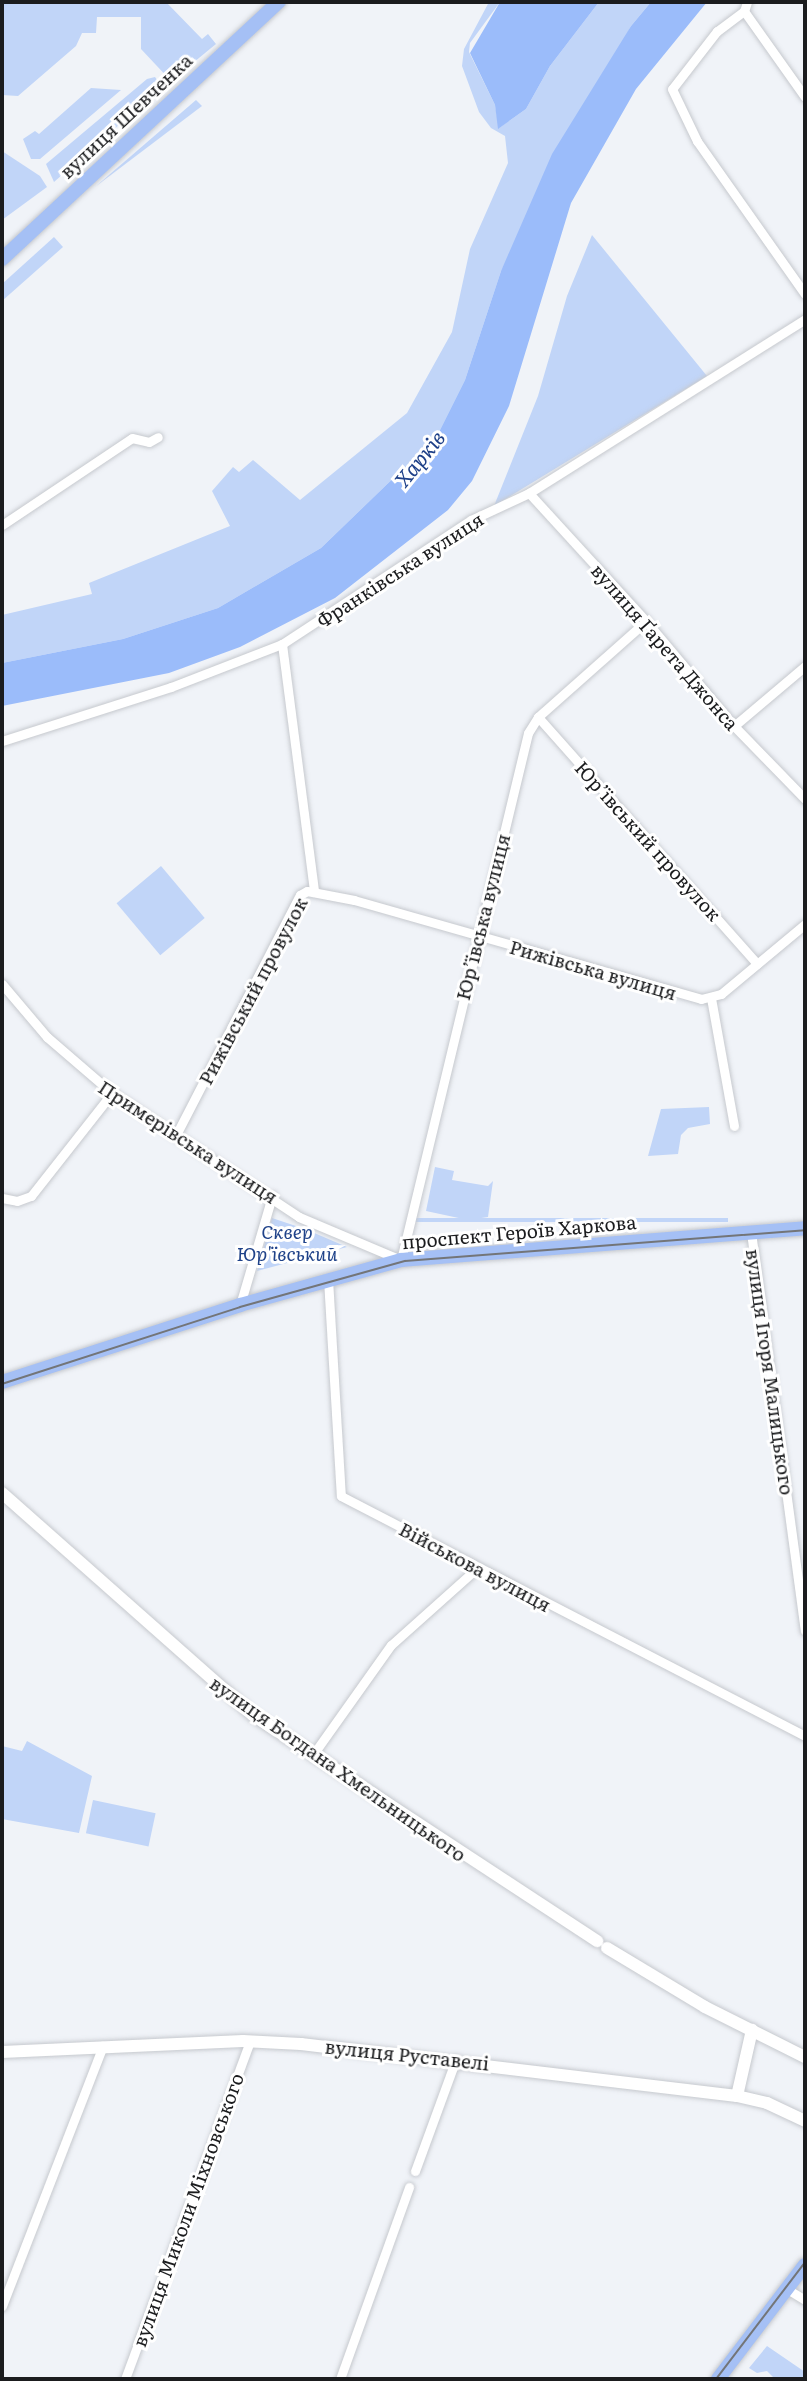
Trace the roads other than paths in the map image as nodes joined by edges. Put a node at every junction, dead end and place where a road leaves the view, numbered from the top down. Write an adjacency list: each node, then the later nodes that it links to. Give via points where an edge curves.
1 (279, 2): 4 (main road, вулиця Шевченка)
2 (746, 6): 3 (street); 5 (street, via 717,31 672,89 697,141)
3 (805, 97)
4 (2, 259)
5 (805, 295)
6 (805, 319): 8 (street, Франківська вулиця)
7 (158, 437): 9 (street, via 149,442 132,438)
8 (529, 493): 10 (street, вулиця Ґарета Джонса); 11 (street, Франківська вулиця, via 471,520)
9 (2, 525)
10 (646, 621): 13 (street, Юр’ївська вулиця); 14 (street, вулиця Ґарета Джонса)
11 (282, 644): 15 (street, Франківська вулиця, via 171,687); 17 (street, Рижівський провулок)
12 (805, 666): 14 (street)
13 (538, 718): 19 (street, Юр’ївська вулиця, via 528,733); 20 (street, Юр’ївський провулок)
14 (734, 726): 16 (street, вулиця Ґарета Джонса)
15 (2, 741)
16 (805, 799)
17 (314, 892): 19 (street, Рижівська вулиця); 25 (street, Рижівський провулок, via 300,895)
18 (805, 924): 20 (street)
19 (478, 937): 22 (street, Рижівська вулиця, via 691,998); 30 (street, Юр’ївська вулиця)
20 (757, 964): 22 (street)
21 (2, 984): 23 (street, Примерівська вулиця, via 55,1045)
22 (711, 998): 24 (street)
23 (112, 1093): 25 (street, Примерівська вулиця); 27 (street, via 31,1196 17,1201)
24 (734, 1126)
25 (177, 1133): 26 (street, Примерівська вулиця)
26 (272, 1196): 30 (street, Примерівська вулиця, via 318,1228 364,1241); 32 (street)
27 (2, 1198)
28 (805, 1228): 29 (main road, проспект Героїв Харкова)
29 (752, 1236): 30 (main road, проспект Героїв Харкова); 36 (street, вулиця Ігоря Малицького)
30 (401, 1260): 31 (main road, проспект Героїв Харкова)
31 (328, 1279): 32 (main road, проспект Героїв Харкова); 35 (street, Військова вулиця, via 341,1496)
32 (240, 1305): 33 (main road, проспект Героїв Харкова)
33 (2, 1382)
34 (2, 1493): 39 (main road, вулиця Богдана Хмельницького, via 209,1681)
35 (476, 1569): 38 (street, Військова вулиця); 39 (street, via 391,1645)
36 (804, 1618): 37 (street, вулиця Ігоря Малицького)
37 (805, 1630)
38 (805, 1735)
39 (312, 1756): 40 (main road, вулиця Богдана Хмельницького, via 602,1945)
40 (752, 2031): 44 (main road, вулиця Богдана Хмельницького); 46 (main road)
41 (250, 2041): 42 (main road, вулиця Руставелі); 45 (main road, вулиця Руставелі); 54 (street, вулиця Миколи Міхновського)
42 (103, 2046): 43 (main road, вулиця Руставелі); 53 (street)
43 (2, 2052)
44 (805, 2057)
45 (456, 2059): 46 (main road, вулиця Руставелі); 48 (street)
46 (737, 2096): 47 (main road, вулиця Руставелі, via 767,2102)
47 (805, 2121)
48 (415, 2171)
49 (409, 2187): 55 (street)
50 (805, 2265): 51 (main road)
51 (787, 2289): 52 (street); 56 (main road)
52 (805, 2300)
53 (2, 2306)
54 (125, 2379)
55 (340, 2379)
56 (718, 2379)

